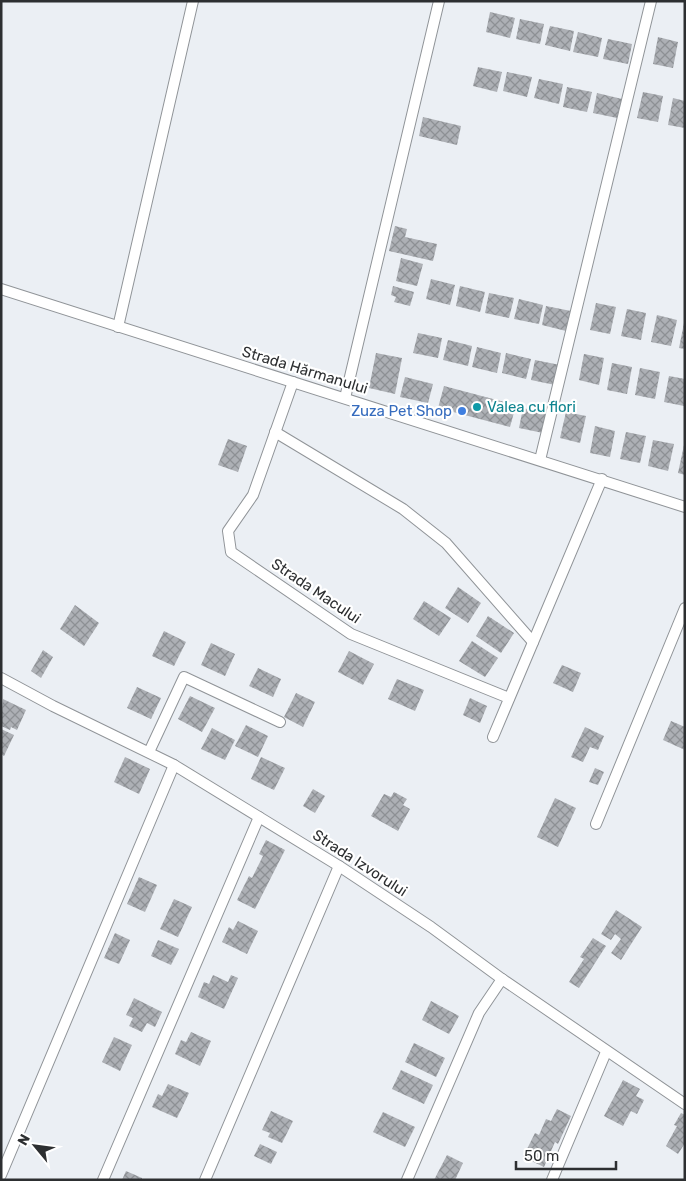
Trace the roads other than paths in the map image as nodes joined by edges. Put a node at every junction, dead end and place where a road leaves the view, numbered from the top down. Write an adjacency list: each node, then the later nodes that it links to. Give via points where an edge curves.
1 (193, 1): 5 (street)
2 (439, 1): 7 (street)
3 (651, 1): 9 (street)
4 (1, 289): 5 (street, Strada Hărmanului)
5 (118, 327): 6 (street, Strada Hărmanului)
6 (293, 382): 7 (street, Strada Hărmanului); 8 (street, Strada Macului)
7 (345, 398): 9 (street, Strada Hărmanului)
8 (275, 432): 13 (street, via 403,509 446,543); 15 (street, Strada Macului, via 253,494 228,531 231,552 351,634)
9 (540, 460): 10 (street, Strada Hărmanului)
10 (602, 479): 11 (street, Strada Hărmanului); 13 (street)
11 (685, 507)
12 (685, 608): 21 (street)
13 (533, 642): 15 (street)
14 (1, 678): 18 (street, Strada Izvorului)
15 (509, 698): 17 (street)
16 (280, 722): 18 (street, via 184,677)
17 (493, 737)
18 (148, 752): 19 (street, Strada Izvorului)
19 (174, 765): 20 (street, Strada Izvorului); 26 (street)
20 (259, 817): 22 (street, Strada Izvorului); 27 (street)
21 (596, 824)
22 (339, 866): 23 (street, Strada Izvorului); 28 (street)
23 (502, 979): 24 (street, Strada Izvorului); 29 (street, via 479,1013)
24 (606, 1052): 25 (street, Strada Izvorului); 30 (street)
25 (685, 1104)
26 (1, 1174)
27 (103, 1180)
28 (205, 1180)
29 (407, 1180)
30 (552, 1180)

